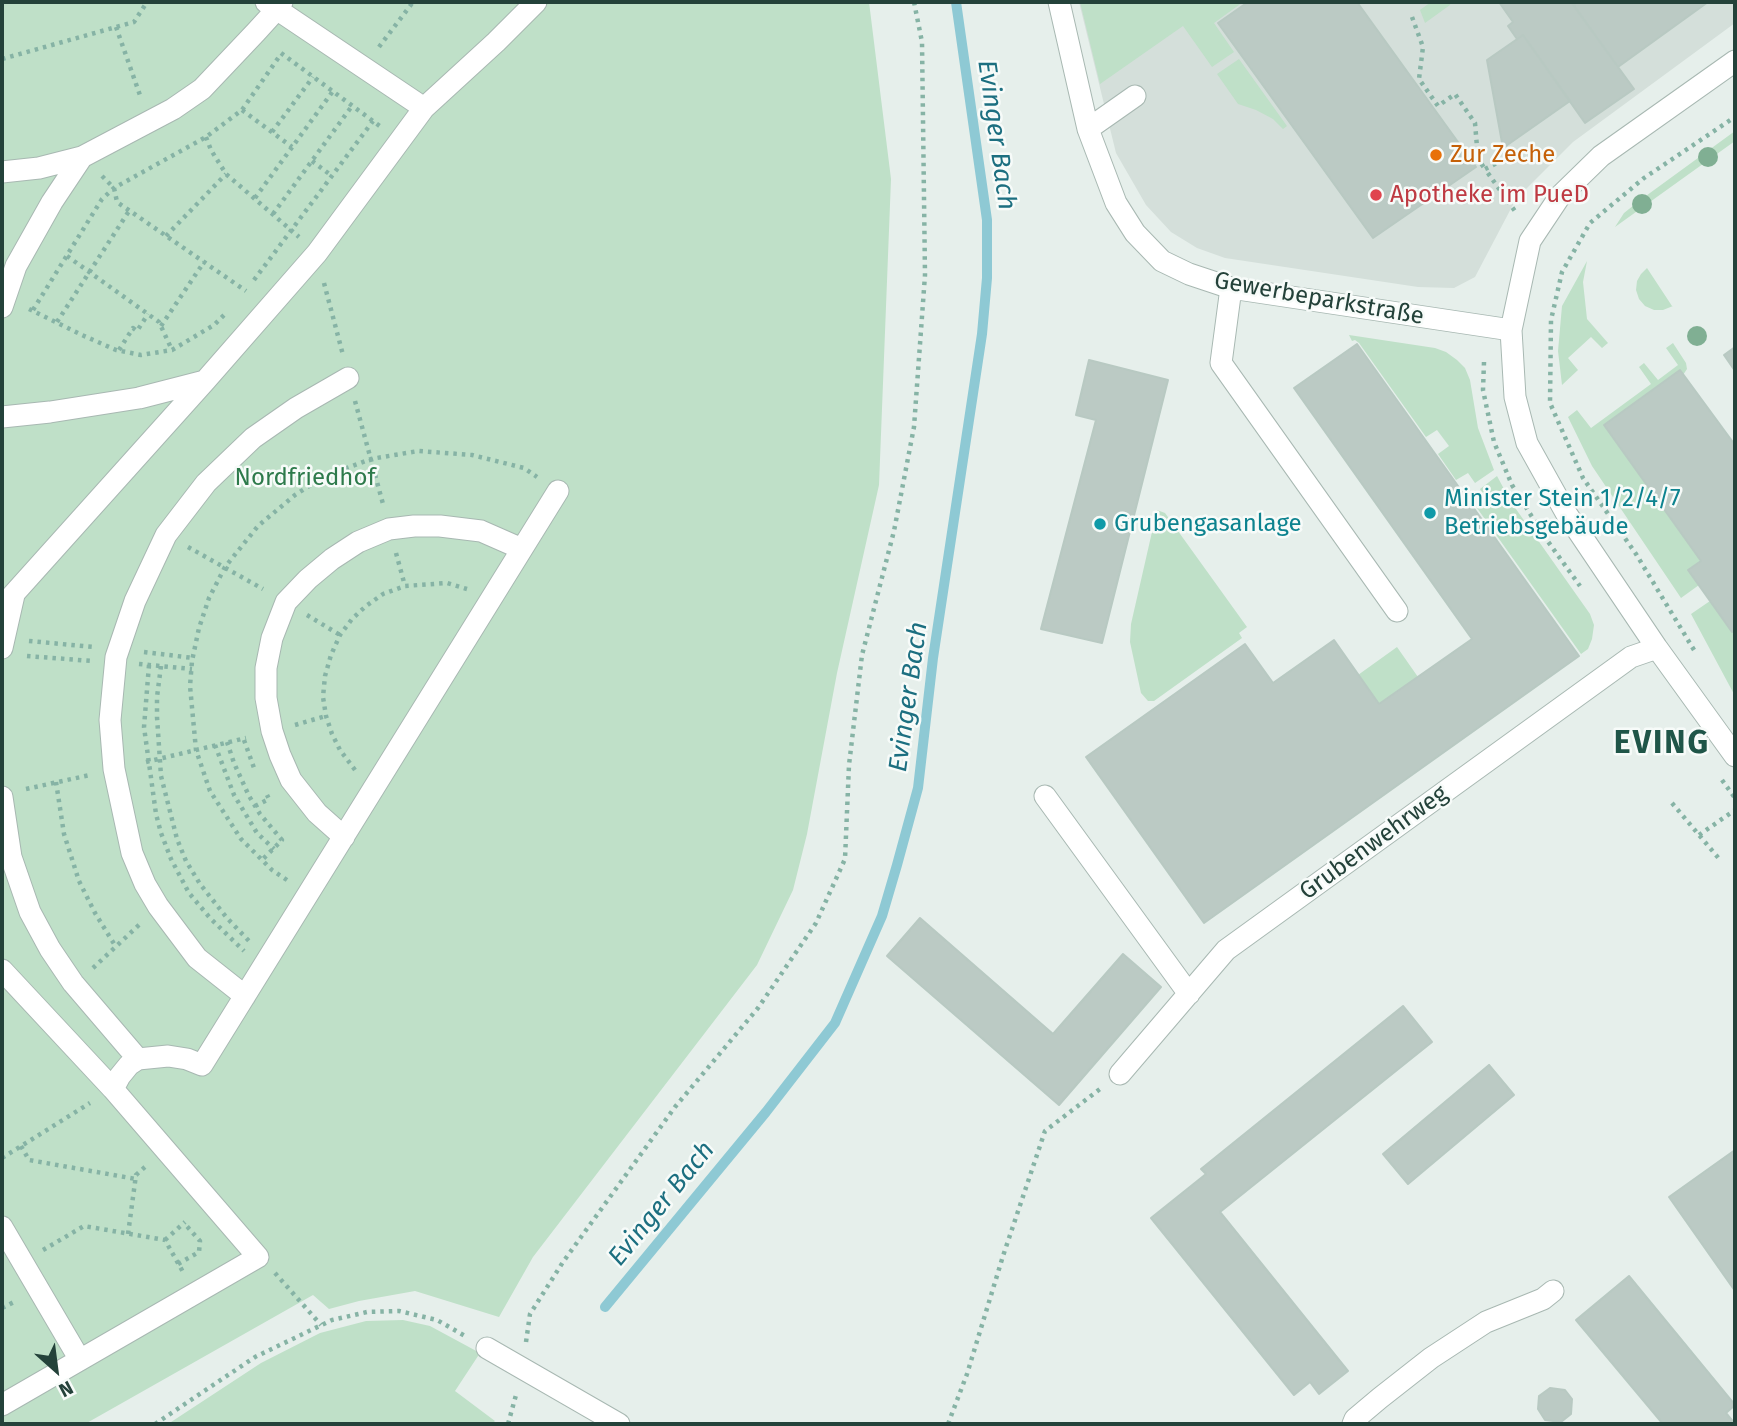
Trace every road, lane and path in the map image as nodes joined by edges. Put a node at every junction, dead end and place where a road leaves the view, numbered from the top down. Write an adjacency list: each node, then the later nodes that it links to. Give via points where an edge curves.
1 (147, 2): 8 (path, via 134,22)
2 (413, 2): 9 (path)
3 (536, 2): 18 (street)
4 (914, 2): 127 (path, via 922,42 925,275 914,427 894,531 862,655 849,765 845,859 816,923 758,1008 675,1107 530,1314)
5 (1059, 2): 22 (street, Gewerbeparkstraße)
6 (275, 4): 10 (street); 18 (street)
7 (1412, 18): 29 (path, via 1423,47 1419,79 1438,106 1455,94 1475,123 1478,159)
8 (116, 27): 12 (path); 21 (path)
9 (394, 27)
10 (256, 32): 11 (path); 21 (street, via 202,89)
11 (281, 54): 14 (path); 19 (path)
12 (2, 59)
13 (1735, 61): 54 (street, via 1601,156 1560,196 1530,241)
14 (313, 77): 15 (path); 23 (path)
15 (333, 92): 17 (path); 25 (path)
16 (1135, 96): 22 (street)
17 (352, 106): 28 (path); 32 (path, via 373,121)
18 (424, 108): 40 (street)
19 (242, 110): 23 (path); 24 (path)
20 (1735, 117): 77 (path, via 1644,177 1590,223 1562,272 1551,320 1550,402 1572,453 1583,478)
21 (149, 122): 27 (street)
22 (1088, 129): 45 (street, Gewerbeparkstraße, via 1116,203 1135,233 1162,261)
23 (272, 132): 25 (path)
24 (206, 136): 31 (path); 33 (path)
25 (292, 147): 34 (path)
26 (1511, 156): 29 (path)
27 (82, 157): 30 (street); 47 (street, via 16,266)
28 (312, 161): 32 (path); 36 (path)
29 (1485, 169): 37 (path)
30 (2, 172)
31 (226, 174): 34 (path); 39 (path)
32 (332, 176): 38 (path)
33 (114, 188): 35 (path, via 117,202); 41 (path)
34 (255, 198): 36 (path)
35 (129, 211): 39 (path); 43 (path)
36 (273, 214): 38 (path)
37 (1521, 220)
38 (292, 231): 40 (path); 44 (path)
39 (166, 236): 42 (path)
40 (317, 253): 57 (path); 58 (street)
41 (66, 256): 43 (path); 49 (path)
42 (204, 262): 46 (path, via 247,291); 52 (path)
43 (90, 272): 50 (path); 51 (path)
44 (254, 281)
45 (1231, 288): 53 (street, Gewerbeparkstraße); 71 (street, via 1221,363)
46 (238, 300)
47 (3, 304): 49 (path)
48 (230, 308): 55 (path, via 214,325)
49 (33, 310): 51 (path)
50 (148, 314): 52 (path); 56 (path)
51 (57, 322): 56 (path)
52 (161, 326): 55 (path)
53 (1484, 326): 54 (street, Gewerbeparkstraße); 67 (path, via 1483,390 1494,442 1512,485)
54 (1511, 330): 74 (street, via 1515,397 1527,443 1566,513)
55 (172, 350): 56 (path, via 141,355)
56 (119, 351)
57 (348, 378): 60 (path); 63 (street, via 253,438 206,483)
58 (205, 381): 59 (street, via 139,398); 69 (street)
59 (2, 417)
60 (371, 459): 61 (path, via 418,451 472,455 524,468); 62 (path); 65 (path, via 325,476 295,495 258,526)
61 (558, 491): 64 (street)
62 (389, 529): 64 (street, via 440,526 481,531); 66 (path); 70 (street, via 332,559)
63 (166, 535): 65 (path); 75 (street, via 135,601)
64 (522, 549): 68 (street)
65 (225, 567): 70 (path); 76 (path, via 209,598)
66 (405, 586): 68 (path, via 447,583); 72 (path, via 366,606)
67 (1582, 589)
68 (490, 600): 87 (street)
69 (8, 601): 73 (street)
70 (286, 602): 72 (path); 81 (street, via 266,668)
71 (1397, 611)
72 (340, 635): 87 (path, via 325,676 326,716 348,761)
73 (7, 647): 75 (path); 75 (path)
74 (1657, 648): 85 (street); 105 (street, Grubenwehrweg, via 1630,657 1226,950)
75 (117, 656): 76 (path); 78 (path); 100 (street, via 110,720 114,769 132,853)
76 (193, 658): 80 (path)
77 (1700, 659)
78 (149, 665): 79 (path); 102 (path, via 144,727 156,814 171,859 189,893 210,918 231,940)
79 (161, 666): 80 (path); 102 (path, via 157,697 161,767 177,839 200,884)
80 (192, 669): 84 (path)
81 (272, 731): 82 (path); 95 (street, via 291,780 317,813)
82 (227, 742): 83 (path); 92 (path)
83 (215, 745): 84 (path); 96 (path, via 234,796 257,833)
84 (196, 750): 97 (path, via 210,791 241,839)
85 (1735, 756)
86 (55, 782): 101 (path, via 64,834 79,881)
87 (377, 784): 95 (street)
88 (1045, 796): 105 (street)
89 (2, 797): 104 (street, via 11,856 30,912)
90 (269, 799): 92 (path)
91 (1672, 803): 94 (path)
92 (255, 806): 96 (path, via 282,840)
93 (1735, 810): 94 (path)
94 (1699, 835): 98 (path)
95 (344, 836): 99 (street)
96 (274, 849): 97 (path)
97 (262, 860): 99 (path)
98 (1721, 861)
99 (308, 895): 102 (street)
100 (158, 906): 101 (path); 106 (street, via 197,958)
101 (116, 947): 104 (path)
102 (266, 963): 106 (street)
103 (2, 970): 109 (street)
104 (75, 986): 107 (street)
105 (1189, 994): 108 (street, Grubenwehrweg)
106 (245, 996): 107 (street, via 202,1065 169,1056)
107 (138, 1059): 109 (street)
108 (1120, 1074): 132 (path, via 1045,1130)
109 (113, 1088): 110 (path); 111 (street)
110 (21, 1146): 112 (path); 113 (path, via 30,1160)
111 (165, 1149): 113 (path); 114 (street)
112 (2, 1158)
113 (136, 1179): 117 (path)
114 (209, 1200): 115 (path); 119 (street)
115 (184, 1223): 118 (path); 121 (path, via 200,1241 199,1252)
116 (2, 1227): 120 (street)
117 (128, 1234): 118 (path); 120 (path, via 84,1226)
118 (165, 1240): 121 (path)
119 (258, 1257): 123 (street); 124 (path)
120 (22, 1262): 126 (street)
121 (178, 1264): 123 (path)
122 (1553, 1291): 133 (street, via 1486,1322 1431,1357)
123 (195, 1294): 126 (street)
124 (321, 1325): 125 (path, via 367,1312 399,1311 437,1320); 129 (path, via 255,1357)
125 (487, 1348): 127 (street)
126 (80, 1360): 128 (street)
127 (523, 1368): 130 (path); 131 (street)
128 (2, 1405)
129 (155, 1424)
130 (508, 1424)
131 (619, 1424)
132 (948, 1424)
133 (1353, 1424)

